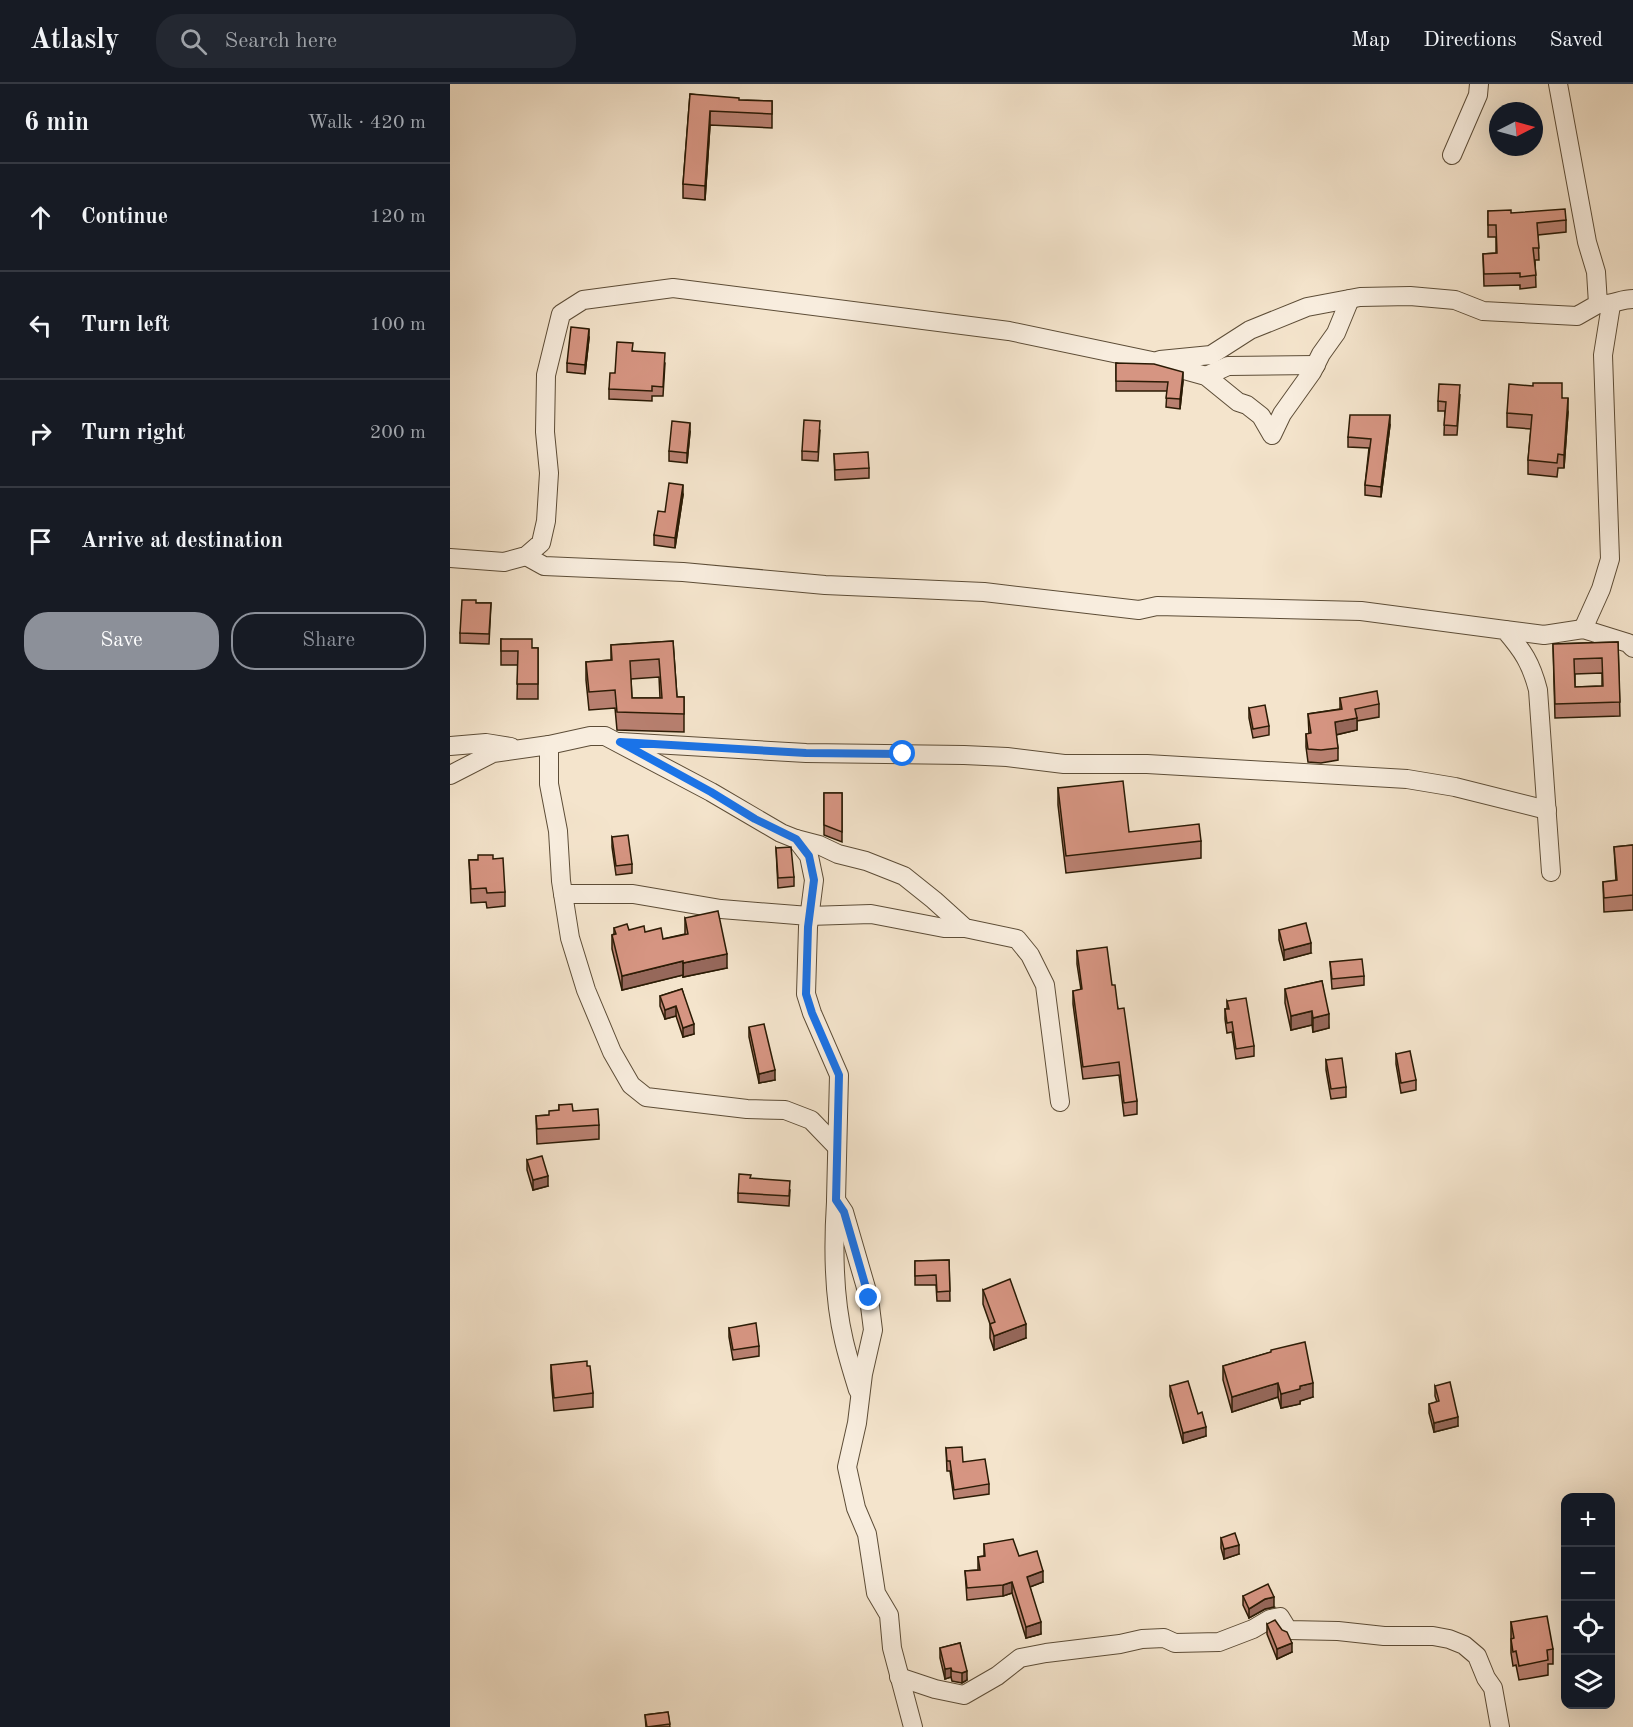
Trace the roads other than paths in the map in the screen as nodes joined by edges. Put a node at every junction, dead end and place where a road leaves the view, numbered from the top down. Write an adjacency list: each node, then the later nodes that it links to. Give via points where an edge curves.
1 (1479, 84): 3 (street)
2 (1558, 84): 6 (street, via 1587,242)
3 (1452, 155)
4 (1350, 299): 6 (street, via 1410,296 1455,300 1483,310 1576,316); 7 (street, via 1307,307 1251,330 1210,354); 8 (street, via 1336,333)
5 (1633, 299): 6 (street)
6 (1605, 304): 12 (street, via 1610,559)
7 (1152, 361): 9 (street); 10 (street, via 1009,331 673,288 584,300 561,314 546,375 546,521 541,543)
8 (1316, 364): 9 (street, via 1228,366); 9 (street, via 1272,435 1261,416)
9 (1206, 376)
10 (526, 555): 11 (street, via 504,562); 13 (street, via 543,566 984,592 1139,610 1157,606 1361,611)
11 (450, 558)
12 (1583, 629): 13 (street, via 1544,635); 14 (street)
13 (1505, 630): 20 (street, via 1522,648 1538,690)
14 (1633, 648)
15 (620, 742): 16 (street, via 590,736); 20 (street, via 806,753 1007,757 1064,764 1148,764 1407,779); 21 (street)
16 (549, 745): 18 (street); 23 (street, via 549,784)
17 (450, 746): 18 (street, via 486,743)
18 (523, 749): 19 (street, via 493,753)
19 (450, 775)
20 (1547, 810): 22 (street)
21 (796, 839): 24 (street, via 809,856 814,880); 25 (street, via 904,876)
22 (1551, 872)
23 (563, 894): 24 (street, via 633,894 721,909); 27 (street, via 570,938 586,990 612,1052 631,1085 646,1097 785,1110 811,1120)
24 (809, 915): 25 (street, via 871,914 944,928); 27 (street, via 806,994 839,1075)
25 (965, 928): 26 (street, via 1017,939 1030,955 1045,985)
26 (1060, 1102)
27 (837, 1147): 28 (street)
28 (836, 1200): 29 (street, via 835,1282 843,1340); 29 (street, via 844,1212 869,1298 873,1330)
29 (860, 1396): 30 (street, via 847,1467 856,1508 867,1534 876,1593 889,1615)
30 (899, 1677): 31 (street); 32 (street, via 964,1695 1020,1658 1142,1639 1219,1642 1280,1617 1288,1630 1433,1636 1464,1645 1477,1656 1492,1688)
31 (912, 1727)
32 (1500, 1727)

